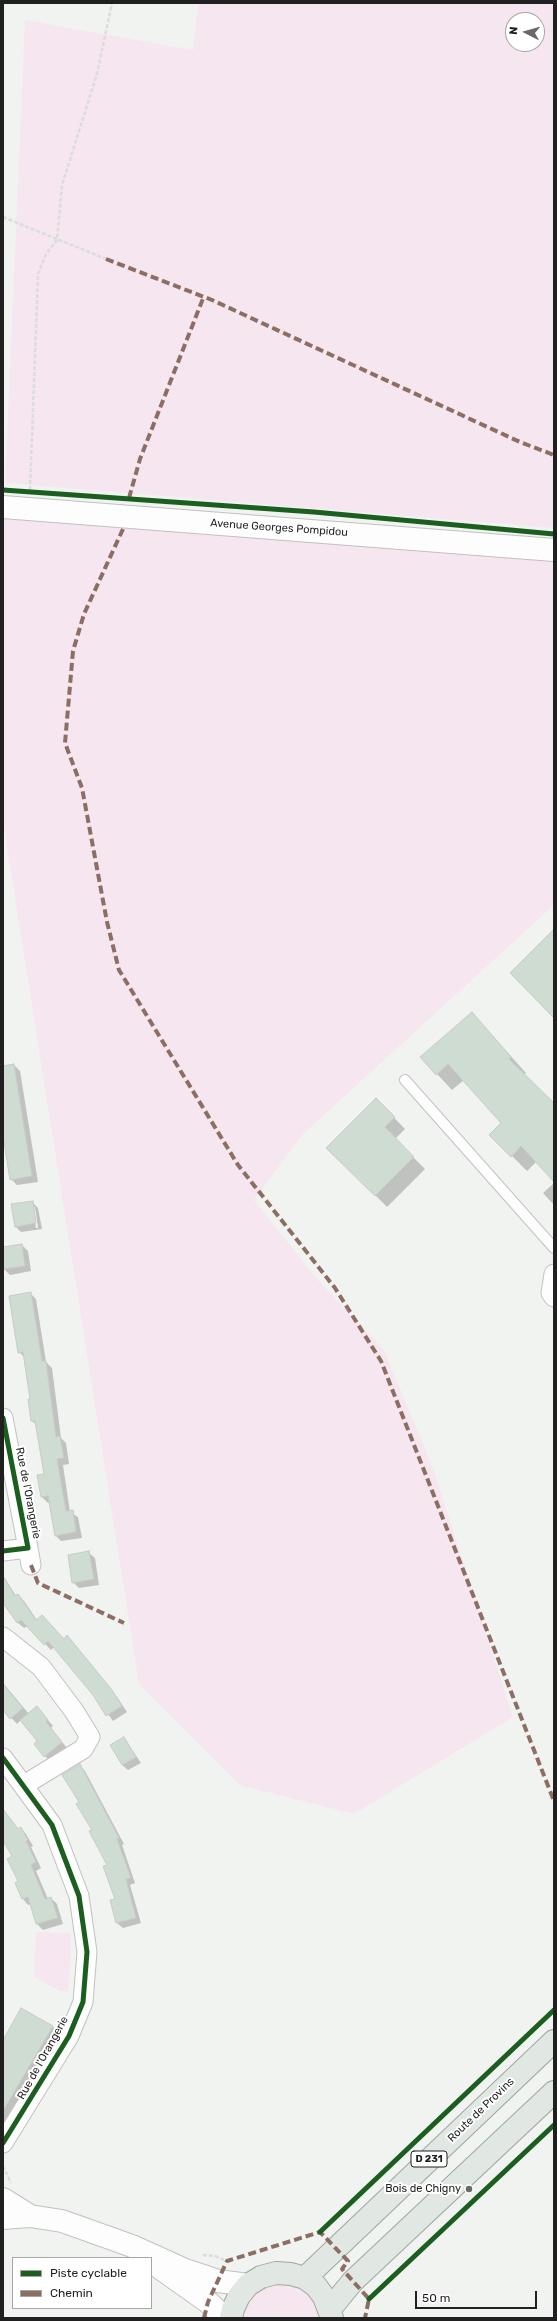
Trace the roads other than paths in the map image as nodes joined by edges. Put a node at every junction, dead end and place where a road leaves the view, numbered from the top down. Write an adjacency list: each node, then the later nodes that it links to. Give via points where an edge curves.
1 (3, 506): 2 (main road, Avenue Georges Pompidou)
2 (554, 550)
3 (405, 1080): 4 (lane)
4 (554, 1248)
5 (554, 1274): 6 (street, via 551,1293)
6 (554, 1297)
7 (3, 1418): 8 (street, Rue de l'Orangerie, via 30,1556)
8 (3, 1551)
9 (3, 1637): 11 (street, via 41,1667 90,1737 83,1749)
10 (3, 1758): 11 (street, Rue de l'Orangerie)
11 (24, 1785): 14 (street, Rue de l'Orangerie, via 52,1826 79,1896 86,1969 82,2002 69,2036)
12 (554, 2041): 20 (main road, Route de Provins / D 231)
13 (554, 2092): 22 (main road, via 353,2281)
14 (3, 2143)
15 (3, 2199): 16 (main road)
16 (30, 2216): 17 (main road); 18 (main road, via 62,2221)
17 (3, 2218)
18 (140, 2252): 21 (main road, via 218,2281)
19 (152, 2262): 23 (main road, via 208,2302)
20 (305, 2278): 21 (main road, via 276,2273 261,2277); 22 (main road, via 324,2296)
21 (248, 2285): 24 (main road, via 232,2309)
22 (331, 2313)
23 (225, 2318)
24 (231, 2318)

